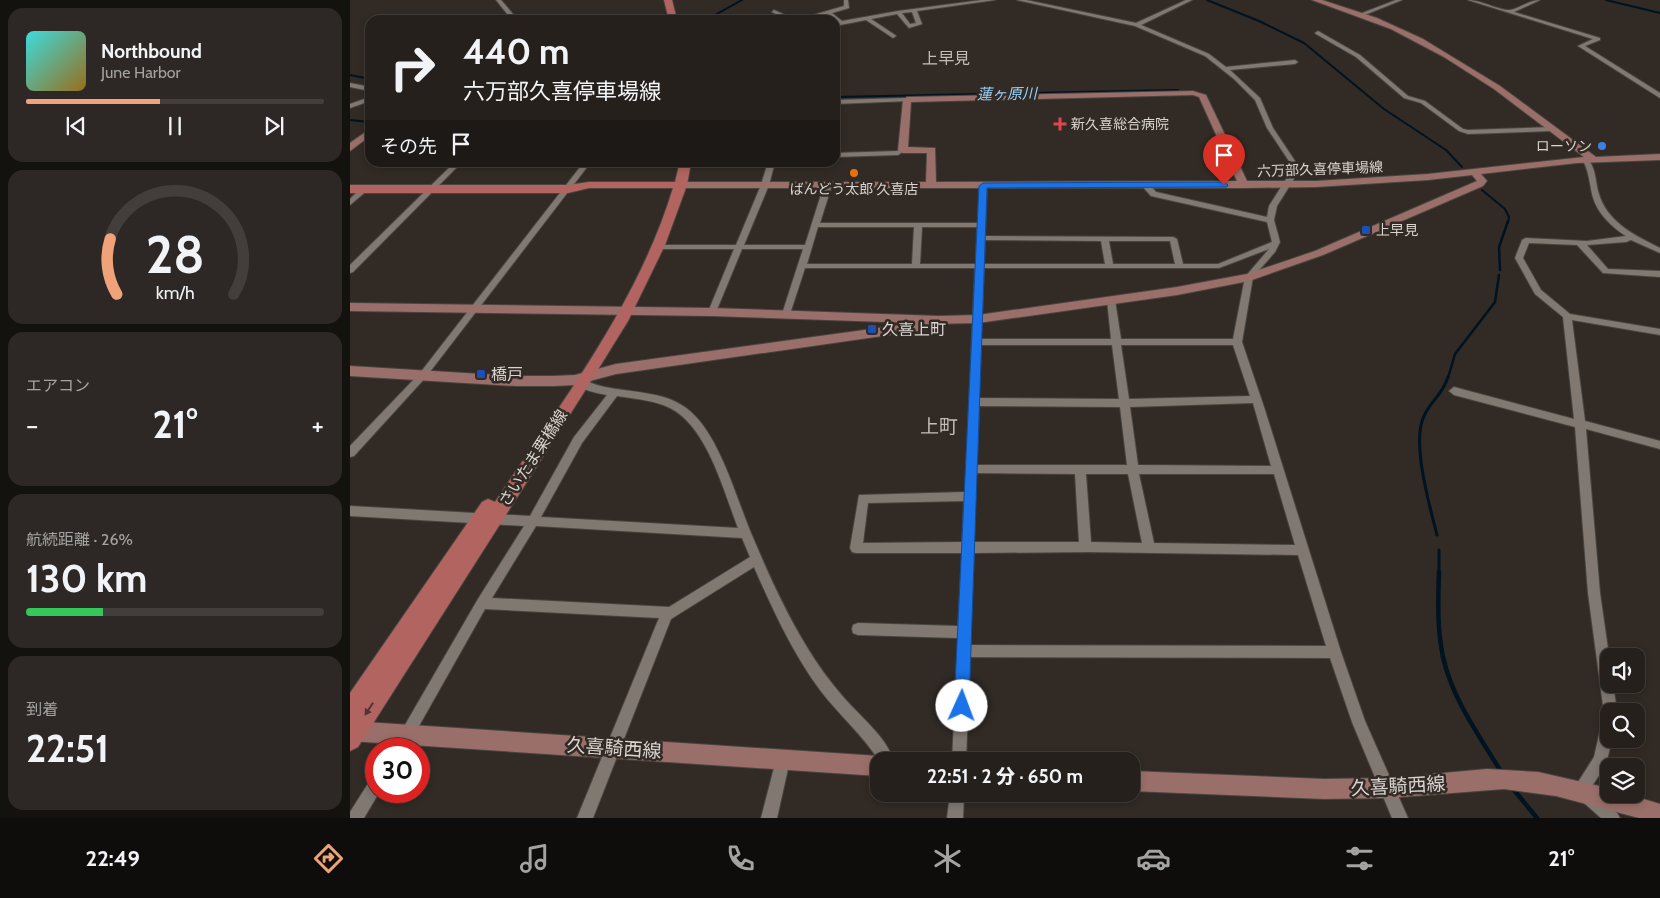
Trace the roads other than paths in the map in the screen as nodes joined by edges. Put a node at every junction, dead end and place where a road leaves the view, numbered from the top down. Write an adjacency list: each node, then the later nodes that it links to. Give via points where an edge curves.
1 (498, 0): 18 (street)
2 (662, 0): 19 (main road)
3 (668, 0): 20 (main road)
4 (846, 0): 16 (street, via 846,7)
5 (993, 0): 12 (street)
6 (1019, 0): 25 (street)
7 (1190, 0): 25 (street)
8 (1315, 0): 17 (street)
9 (1400, 0): 17 (street)
10 (1470, 0): 15 (street)
11 (1538, 0): 15 (street)
12 (914, 10): 14 (street); 14 (street, via 919,24 909,26)
13 (774, 11): 21 (street)
14 (898, 12): 23 (street)
15 (1509, 12): 32 (street, via 1598,39 1581,46)
16 (828, 13): 22 (street)
17 (1360, 14): 37 (street, via 1394,27 1443,54)
18 (511, 15)
19 (665, 15)
20 (672, 15)
21 (782, 15)
22 (820, 15)
23 (867, 18): 24 (street); 27 (street)
24 (840, 24)
25 (1137, 26): 29 (street, via 1207,55)
26 (1318, 34): 37 (street, via 1358,56 1406,97 1423,102 1462,130)
27 (893, 36)
28 (1295, 62): 29 (street)
29 (1224, 69): 50 (street, via 1258,99 1270,128 1292,161)
30 (350, 85): 31 (street)
31 (365, 88)
32 (1660, 96)
33 (907, 100): 35 (street); 40 (street); 54 (street, via 1197,93 1202,95)
34 (365, 101): 36 (street)
35 (840, 102)
36 (350, 106)
37 (1552, 129): 43 (street)
38 (365, 136): 39 (street)
39 (350, 148)
40 (903, 150): 41 (street, via 898,153); 55 (street, via 932,150)
41 (840, 155)
42 (1660, 157): 43 (street, 六万部久喜停車場線)
43 (1589, 159): 49 (street, 六万部久喜停車場線); 67 (street, via 1595,190 1605,216)
44 (454, 167): 60 (street)
45 (584, 167): 61 (street)
46 (678, 167): 51 (main road, さいたま栗橋線)
47 (684, 167): 51 (main road, さいたま栗橋線)
48 (770, 167): 52 (street)
49 (1475, 172): 50 (street, 六万部久喜停車場線, via 1396,180); 83 (street, via 1482,181 1480,184 1319,253)
50 (1287, 184): 54 (street, 六万部久喜停車場線); 63 (street, via 1273,206)
51 (676, 185): 52 (street, 六万部久喜停車場線); 61 (main road, via 589,185); 74 (main road, さいたま栗橋線); 87 (main road, さいたま栗橋線)
52 (765, 185): 53 (street, 六万部久喜停車場線); 72 (street)
53 (828, 185): 55 (street, 六万部久喜停車場線); 64 (street)
54 (1244, 185): 57 (street, 六万部久喜停車場線)
55 (931, 186): 56 (street, 六万部久喜停車場線)
56 (983, 186): 57 (street, 六万部久喜停車場線); 66 (street)
57 (1146, 186): 63 (street, via 1154,194)
58 (350, 189): 59 (main road)
59 (365, 189): 60 (main road); 62 (street)
60 (432, 189): 61 (main road); 81 (street)
61 (568, 189): 86 (street)
62 (350, 203)
63 (1270, 220): 71 (street)
64 (815, 225): 65 (street); 73 (street)
65 (918, 225): 66 (street); 76 (street)
66 (982, 225): 68 (street)
67 (1631, 236): 70 (street, via 1626,240); 75 (street)
68 (981, 238): 69 (street); 77 (street)
69 (1105, 239): 79 (street); 80 (street, via 1173,239)
70 (1580, 243): 82 (street, via 1606,272); 90 (street, via 1526,240 1519,258 1538,292)
71 (1274, 244): 80 (street, via 1220,266); 83 (street)
72 (738, 247): 73 (street); 74 (street); 88 (street)
73 (808, 247): 78 (street)
74 (659, 248): 87 (main road, さいたま栗橋線)
75 (1660, 251)
76 (916, 265): 77 (street); 78 (street)
77 (980, 265): 79 (street); 91 (street)
78 (802, 266): 89 (street)
79 (1109, 266): 80 (street)
80 (1180, 266)
81 (350, 270)
82 (1660, 274)
83 (1249, 277): 84 (street); 95 (street)
84 (1111, 300): 91 (street); 96 (street)
85 (350, 307): 86 (street)
86 (476, 308): 87 (street); 98 (street)
87 (622, 311): 88 (street); 99 (main road, さいたま栗橋線)
88 (712, 312): 89 (street)
89 (786, 314): 92 (street)
90 (1567, 316): 93 (street); 105 (street)
91 (978, 319): 92 (street); 94 (street)
92 (939, 320): 99 (street, via 923,326 626,368)
93 (1660, 332)
94 (977, 342): 96 (street); 103 (street)
95 (1237, 342): 96 (street); 102 (street)
96 (1117, 343): 104 (street)
97 (350, 371): 98 (street)
98 (423, 375): 99 (street, via 516,381); 107 (street)
99 (581, 380): 101 (street, via 588,388); 114 (main road, さいたま栗橋線)
100 (1454, 391): 105 (street)
101 (615, 392): 115 (street, via 578,440); 116 (street, via 673,405 694,420 720,468)
102 (1256, 399): 104 (street); 111 (street)
103 (975, 402): 104 (street); 108 (street)
104 (1125, 402): 110 (street)
105 (1580, 424): 106 (street); 128 (street, via 1594,593)
106 (1660, 445)
107 (350, 453)
108 (971, 469): 109 (street); 112 (street)
109 (1080, 470): 110 (street); 117 (street)
110 (1134, 470): 111 (street); 118 (street)
111 (1278, 470): 120 (street)
112 (971, 496): 119 (street); 119 (street, via 863,498 856,548)
113 (350, 511): 114 (street)
114 (487, 518): 115 (street); 129 (main road, さいたま栗橋線)
115 (533, 522): 116 (street); 122 (street)
116 (745, 533): 121 (street)
117 (1085, 547): 118 (street); 119 (street)
118 (1149, 547): 120 (street)
119 (968, 548): 125 (street)
120 (1302, 550): 127 (street)
121 (757, 559): 123 (street); 135 (street, via 806,659)
122 (482, 603): 123 (street); 131 (street)
123 (667, 613): 133 (street)
124 (858, 630): 125 (street)
125 (965, 632): 126 (street)
126 (964, 651): 127 (street); 136 (street)
127 (1334, 652): 140 (street, via 1358,722)
128 (1609, 703)
129 (351, 728): 130 (street, 久喜騎西線)
130 (390, 738)
131 (404, 738)
132 (430, 742): 133 (street, 久喜騎西線)
133 (613, 748): 137 (street, 久喜騎西線); 146 (street)
134 (1603, 748): 141 (street, via 1601,760)
135 (882, 752)
136 (959, 752)
137 (783, 760): 138 (street, 久喜騎西線); 147 (street)
138 (870, 765)
139 (1140, 781): 140 (street, 久喜騎西線, via 1298,790)
140 (1388, 788): 141 (street, 久喜騎西線, via 1520,780); 149 (street)
141 (1580, 790): 144 (street, 久喜騎西線); 150 (street)
142 (956, 802): 148 (street)
143 (365, 803): 145 (street)
144 (1660, 814)
145 (356, 818)
146 (585, 818)
147 (769, 818)
148 (955, 818)
149 (1400, 818)
150 (1612, 818)

